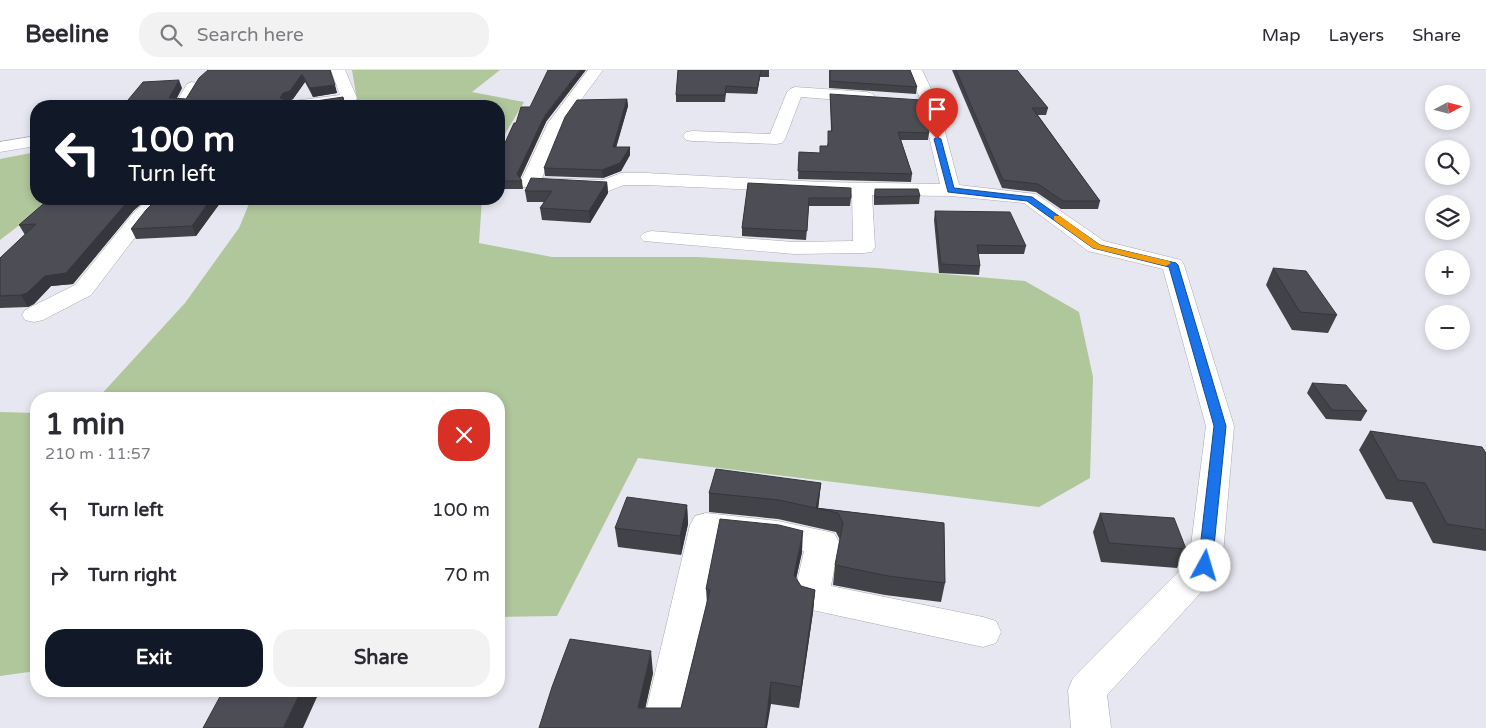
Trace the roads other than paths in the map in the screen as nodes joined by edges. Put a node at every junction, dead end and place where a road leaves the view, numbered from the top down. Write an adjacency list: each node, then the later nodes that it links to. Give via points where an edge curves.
1 (338, 70): 7 (street, via 349,98)
2 (596, 70): 13 (street, via 556,123 530,183 606,186 621,179 646,179)
3 (915, 70): 9 (street)
4 (192, 87): 6 (street)
5 (881, 98): 10 (street, via 795,92 776,139)
6 (185, 100)
7 (335, 100)
8 (910, 100): 9 (street)
9 (929, 102): 14 (street)
10 (692, 136)
11 (30, 142): 12 (street)
12 (0, 147)
13 (861, 188): 14 (street); 16 (street, via 864,247 794,248)
14 (951, 190): 20 (street, via 1029,198 1096,246 1173,265 1220,426 1205,566 1087,690)
15 (153, 205): 17 (street, via 83,290)
16 (651, 237)
17 (34, 315)
18 (984, 632): 19 (street, via 812,596 822,542 778,533 706,525)
19 (662, 728)
20 (1091, 728)

